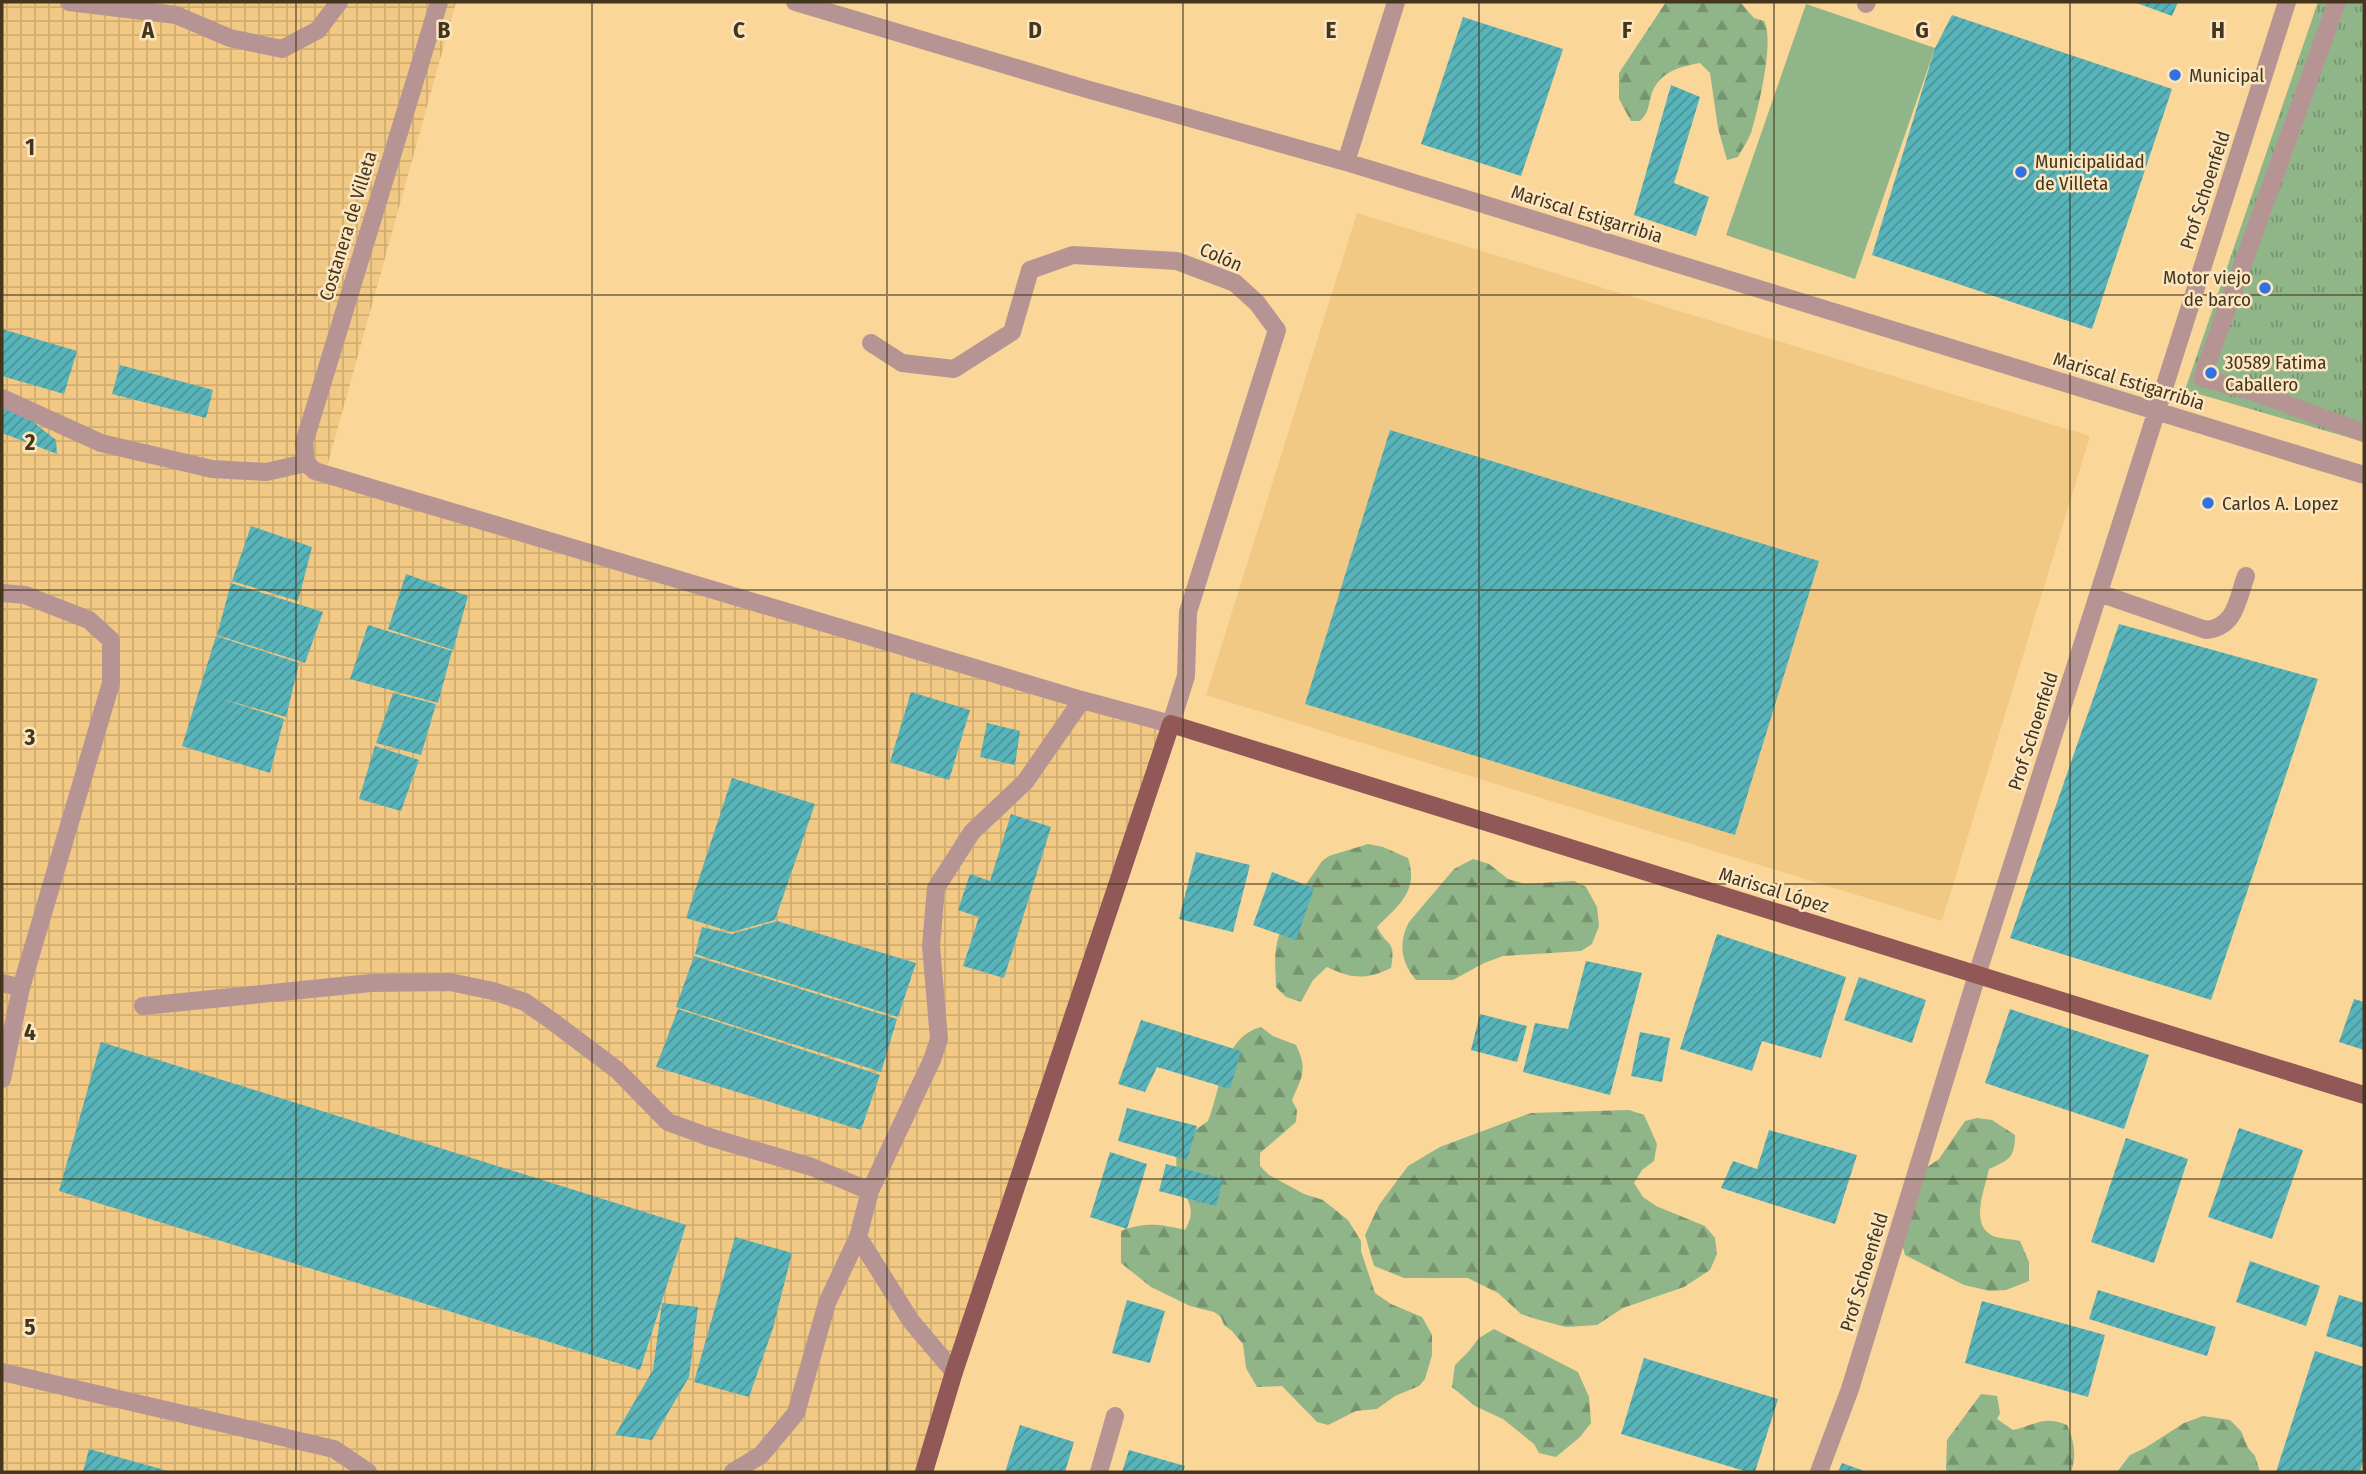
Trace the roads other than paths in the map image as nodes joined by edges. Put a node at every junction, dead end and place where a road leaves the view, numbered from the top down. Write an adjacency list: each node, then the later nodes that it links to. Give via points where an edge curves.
1 (69, 2): 2 (street, via 176,15 230,38 282,49 318,30)
2 (339, 2)
3 (439, 2): 13 (street, Costanera de Villeta, via 304,443)
4 (795, 2): 8 (street, Mariscal Estigarribia)
5 (1396, 2): 8 (street)
6 (2287, 2): 11 (street, Prof Schoenfeld)
7 (2337, 2): 12 (street, via 2202,378)
8 (1346, 162): 11 (street, Mariscal Estigarribia)
9 (871, 343): 19 (street, Colón, via 902,363 954,369 1013,332 1030,270 1073,255 1177,261 1235,283 1257,303 1277,330 1188,612 1186,676)
10 (2, 398): 13 (street, via 101,443 212,468 266,472)
11 (2156, 412): 14 (street, Mariscal Estigarribia); 17 (street, Prof Schoenfeld)
12 (2364, 433)
13 (306, 463): 18 (street, via 315,471)
14 (2364, 475)
15 (2246, 576): 17 (street, via 2230,620 2218,629 2206,630)
16 (2, 593): 22 (street, via 25,594 89,620 111,640 111,683)
17 (2099, 593): 20 (street, Prof Schoenfeld)
18 (1082, 700): 19 (street); 26 (street, via 1025,782 972,831 936,888 931,946 939,1039)
19 (1171, 724): 20 (main road, Mariscal López); 29 (main road)
20 (1977, 975): 25 (main road, Mariscal López); 35 (street, Prof Schoenfeld, via 1850,1389)
21 (2, 983): 22 (street)
22 (21, 988): 24 (street)
23 (143, 1006): 26 (street, via 371,983 450,982 493,991 525,1002 552,1021 617,1070 668,1122 812,1167)
24 (2, 1079)
25 (2364, 1095)
26 (870, 1191): 27 (street)
27 (858, 1237): 29 (street, via 911,1321); 32 (street, via 827,1303 796,1413 761,1455)
28 (2, 1372): 31 (street, via 334,1449)
29 (954, 1372): 33 (main road)
30 (1115, 1416): 34 (street)
31 (368, 1472)
32 (733, 1472)
33 (924, 1472)
34 (1098, 1472)
35 (1819, 1472)

